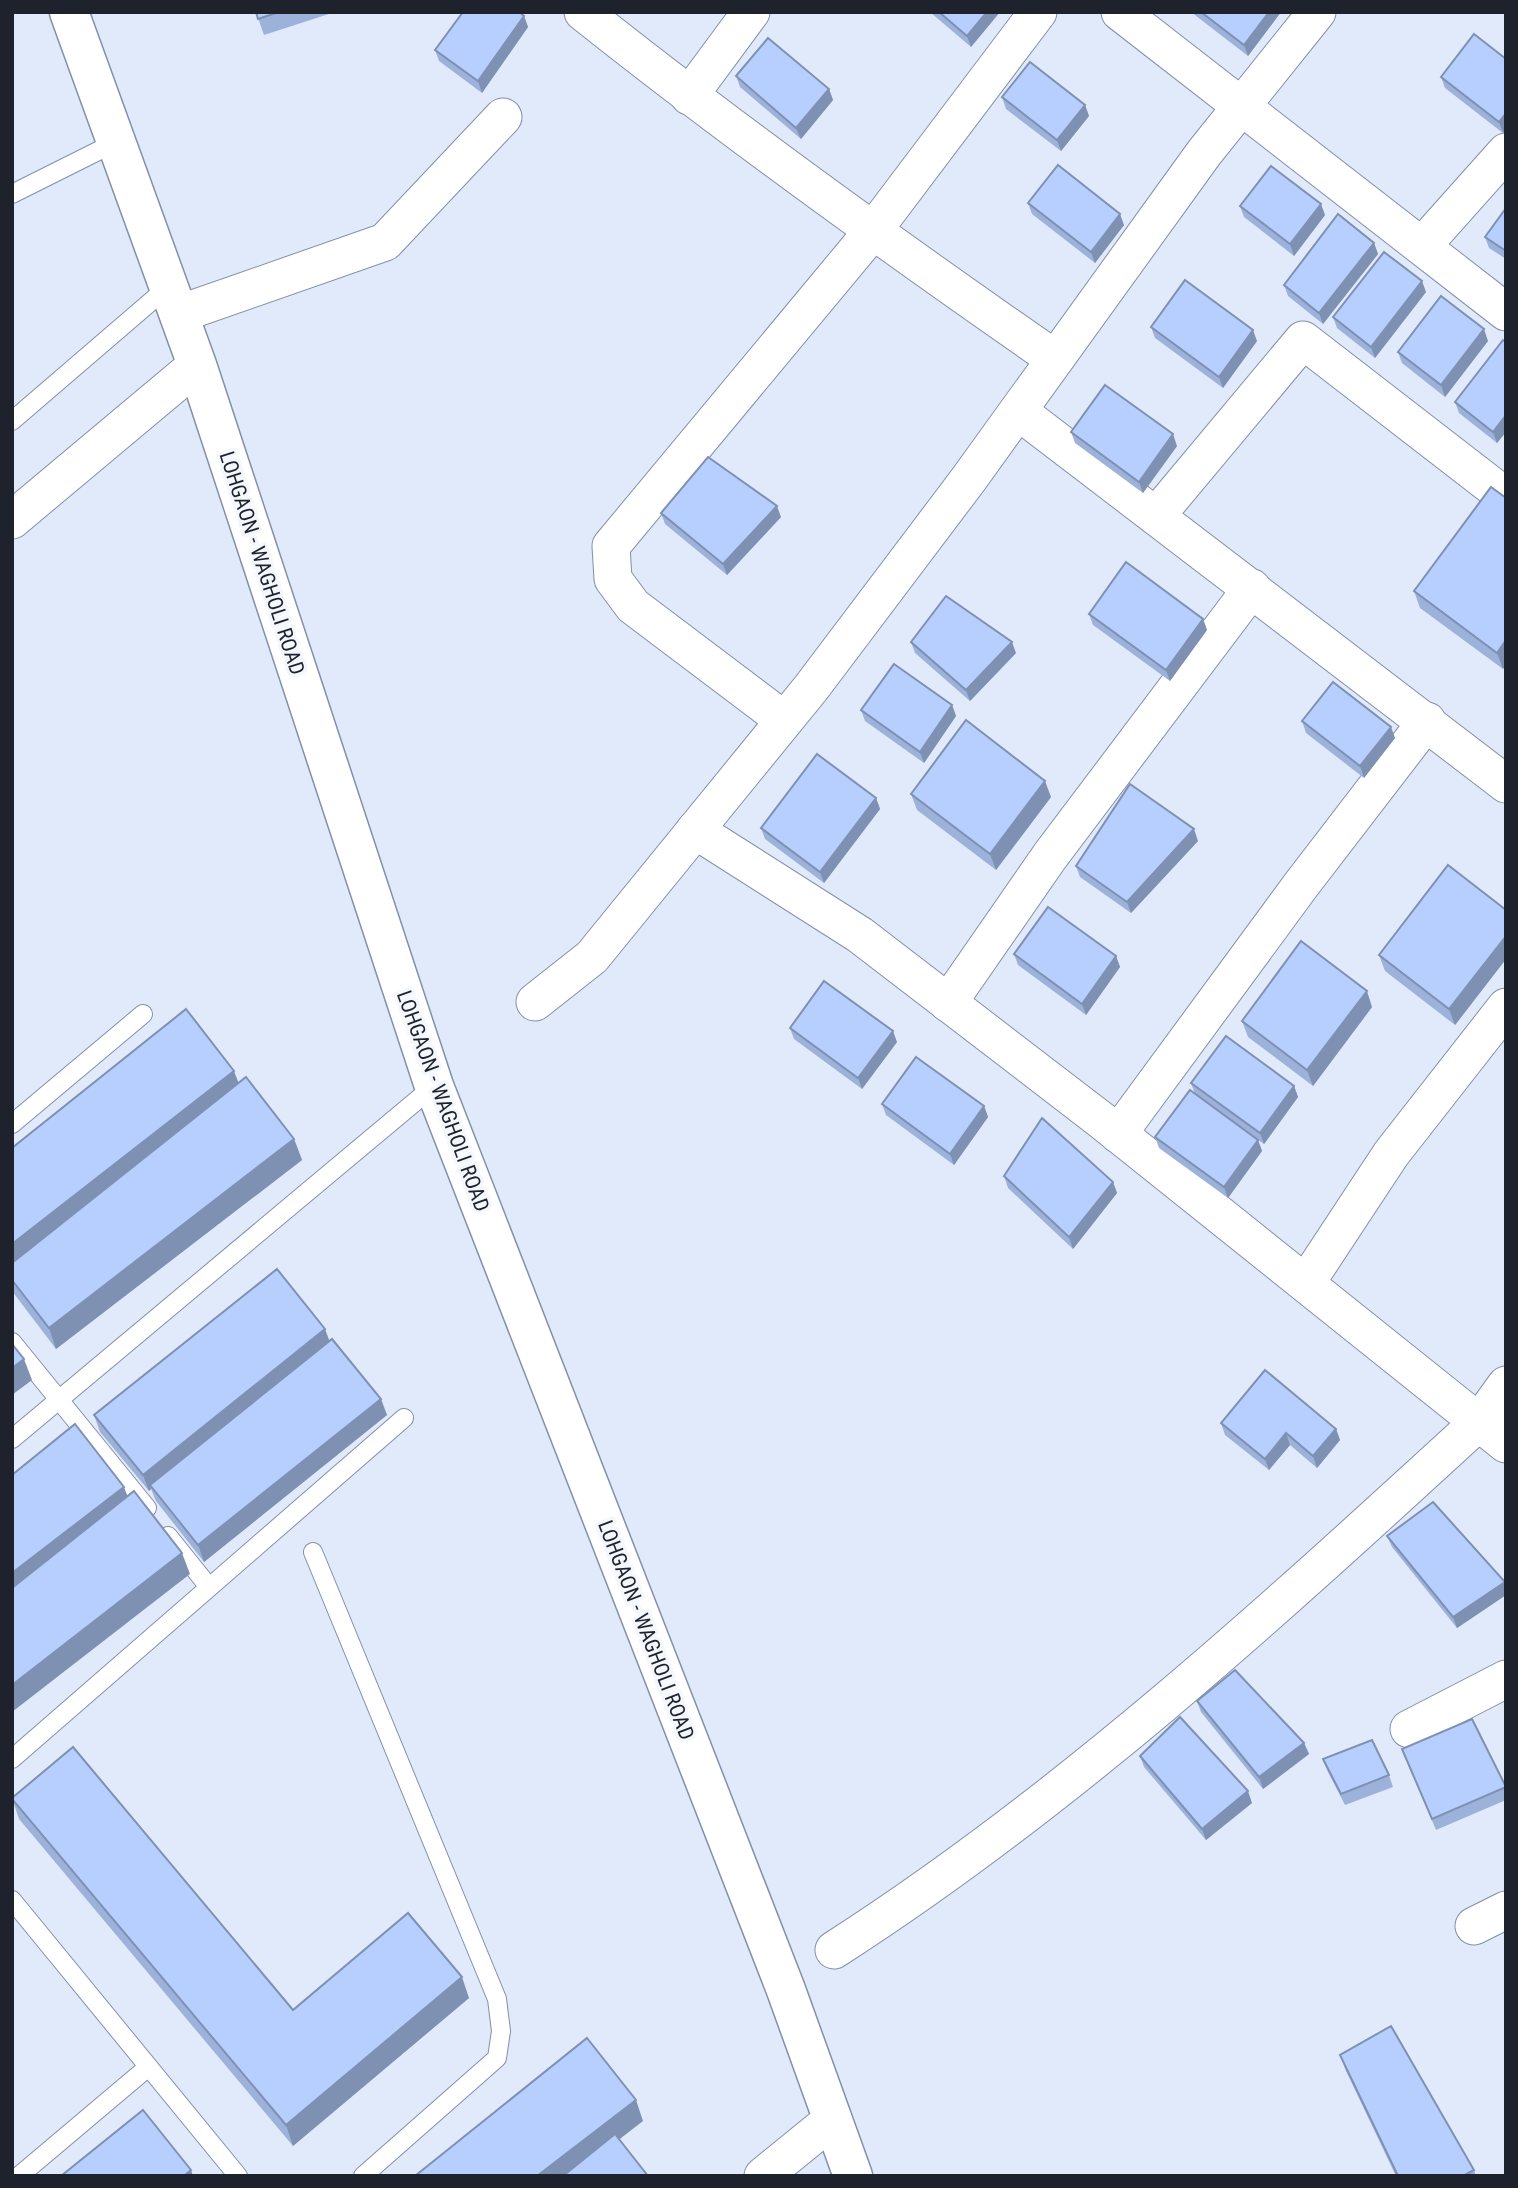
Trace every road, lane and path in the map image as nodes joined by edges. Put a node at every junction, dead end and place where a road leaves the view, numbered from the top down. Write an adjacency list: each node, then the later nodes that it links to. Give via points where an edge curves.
1 (69, 12): 10 (main road, LOHGAON - WAGHOLI ROAD)
2 (583, 12): 7 (street)
3 (751, 12): 7 (street)
4 (1038, 12): 13 (street)
5 (1120, 12): 8 (street)
6 (1317, 12): 8 (street)
7 (689, 96): 13 (street)
8 (1242, 106): 14 (street); 17 (street)
9 (503, 117): 15 (street, via 385,242)
10 (116, 142): 12 (lane); 15 (main road, LOHGAON - WAGHOLI ROAD)
11 (1506, 152): 14 (street)
12 (12, 194)
13 (872, 232): 17 (street); 25 (street, via 611,546 613,579 634,606)
14 (1423, 245): 16 (street)
15 (174, 300): 18 (main road, LOHGAON - WAGHOLI ROAD); 20 (lane)
16 (1506, 312)
17 (1055, 359): 19 (street)
18 (197, 365): 23 (street); 33 (main road, LOHGAON - WAGHOLI ROAD)
19 (1018, 411): 22 (street); 25 (street)
20 (12, 421)
21 (1506, 497): 22 (street, via 1303,340)
22 (1156, 516): 24 (street)
23 (12, 520)
24 (1252, 589): 26 (street); 30 (street, via 1050,856)
25 (783, 720): 28 (street)
26 (1427, 721): 27 (street); 35 (street)
27 (1506, 784)
28 (695, 830): 29 (street, via 592,957); 30 (street, via 860,935)
29 (535, 1002)
30 (948, 1003): 35 (street)
31 (1506, 1007): 36 (street, via 1391,1154)
32 (143, 1014): 34 (lane)
33 (434, 1086): 39 (lane); 51 (main road, LOHGAON - WAGHOLI ROAD)
34 (12, 1124)
35 (1118, 1134): 36 (street)
36 (1306, 1283): 41 (street)
37 (12, 1342): 39 (lane)
38 (1506, 1385): 41 (street)
39 (60, 1399): 42 (lane); 44 (lane)
40 (404, 1418): 44 (lane)
41 (1493, 1432): 49 (street, via 1377,1515 1023,1817 920,1895)
42 (12, 1439)
43 (313, 1552): 54 (lane, via 497,1999 501,2031 497,2058)
44 (209, 1587): 47 (lane)
45 (1506, 1679): 46 (street)
46 (1409, 1729)
47 (12, 1759)
48 (12, 1900): 50 (lane)
49 (834, 1950)
50 (147, 2068): 52 (lane); 53 (lane)
51 (833, 2119): 55 (street); 56 (main road, LOHGAON - WAGHOLI ROAD)
52 (19, 2176)
53 (238, 2176)
54 (363, 2176)
55 (763, 2176)
56 (853, 2176)

